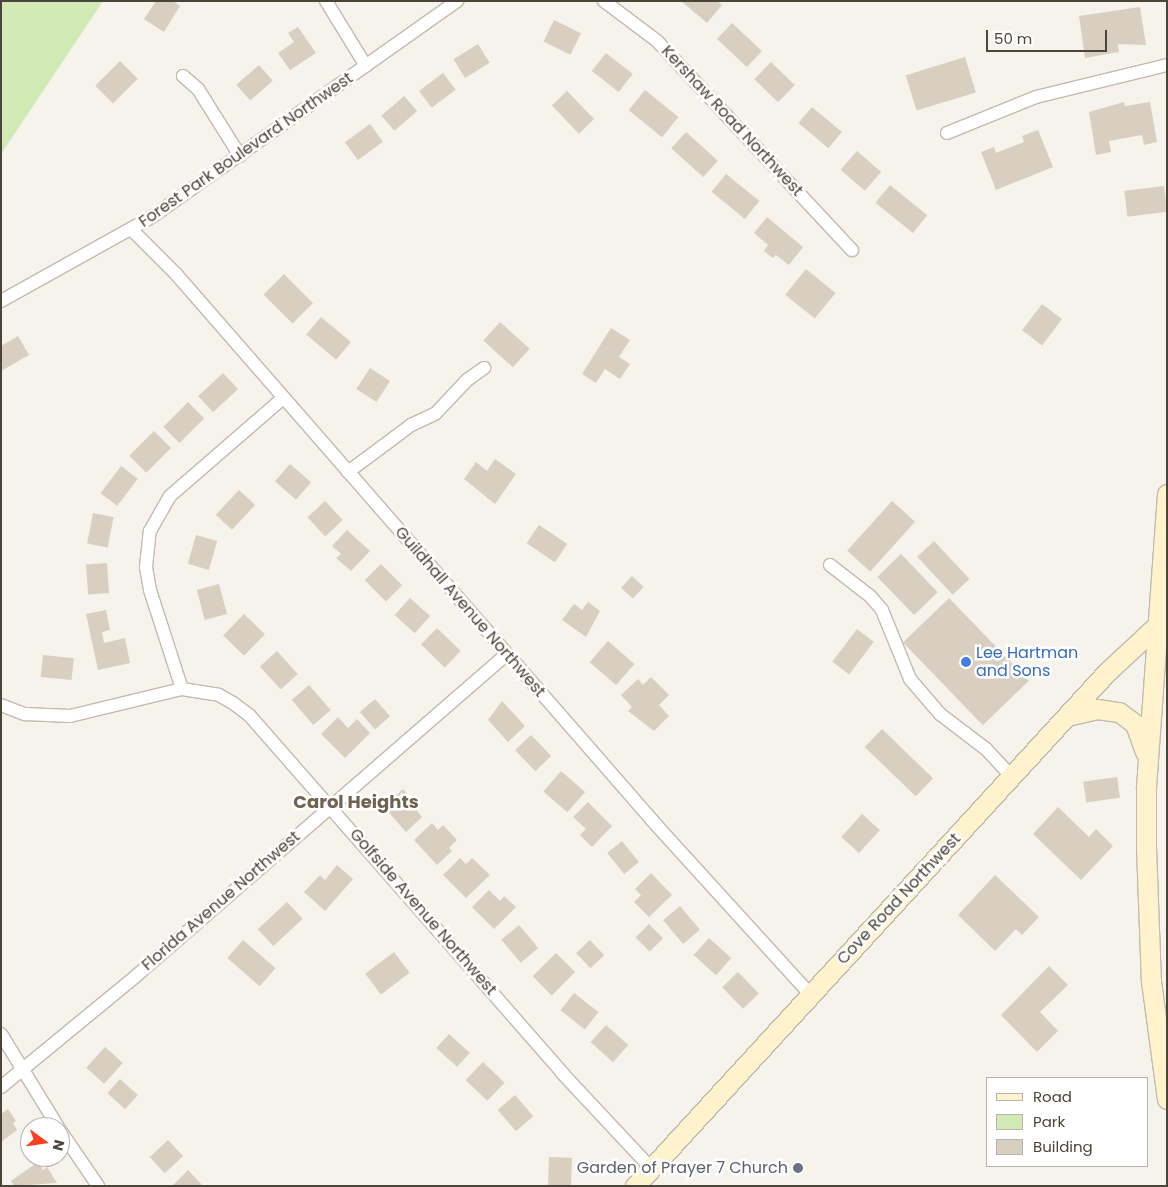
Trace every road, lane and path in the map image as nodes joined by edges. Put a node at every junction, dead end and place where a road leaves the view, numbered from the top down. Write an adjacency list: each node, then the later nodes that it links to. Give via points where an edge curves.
1 (326, 1): 5 (street)
2 (457, 1): 5 (street, Forest Park Boulevard Northwest)
3 (604, 1): 10 (street, Kershaw Road Northwest, via 639,24 657,41)
4 (1167, 65): 7 (street, via 1036,97)
5 (366, 66): 8 (street, Forest Park Boulevard Northwest)
6 (183, 76): 8 (street, via 198,90)
7 (947, 133)
8 (240, 156): 9 (street, Forest Park Boulevard Northwest)
9 (131, 229): 11 (street, Forest Park Boulevard Northwest); 13 (street, Guildhall Avenue Northwest, via 176,274)
10 (852, 250)
11 (1, 301)
12 (484, 368): 14 (street, via 467,380 435,414 411,425)
13 (283, 398): 14 (street, Guildhall Avenue Northwest); 19 (street, via 170,496 150,532 146,567 150,590)
14 (348, 472): 18 (street, Guildhall Avenue Northwest)
15 (1167, 494): 17 (main road)
16 (830, 565): 23 (street, via 870,596 882,610 910,679 940,714 986,749)
17 (1162, 621): 21 (main road, Cove Road Northwest); 22 (main road)
18 (507, 654): 24 (street, Florida Avenue Northwest); 25 (street, Guildhall Avenue Northwest, via 749,930)
19 (182, 689): 20 (street, Golfside Avenue Northwest, via 70,716 25,714); 24 (street, Golfside Avenue Northwest, via 219,695 233,702 250,716)
20 (1, 705)
21 (1067, 716): 22 (main road, via 1098,709 1128,716 1142,736); 23 (main road, Cove Road Northwest)
22 (1148, 764): 29 (main road, via 1146,848 1151,981)
23 (1012, 776): 25 (main road, Cove Road Northwest)
24 (330, 805): 27 (street, Florida Avenue Northwest); 32 (street, Golfside Avenue Northwest, via 563,1074)
25 (810, 994): 32 (main road, Cove Road Northwest)
26 (1, 1034): 27 (street)
27 (23, 1071): 28 (street, Florida Avenue Northwest); 30 (street)
28 (1, 1086)
29 (1167, 1099)
30 (52, 1117)
31 (70, 1145): 33 (street)
32 (650, 1167): 34 (main road, Cove Road Northwest)
33 (98, 1186)
34 (635, 1186)

